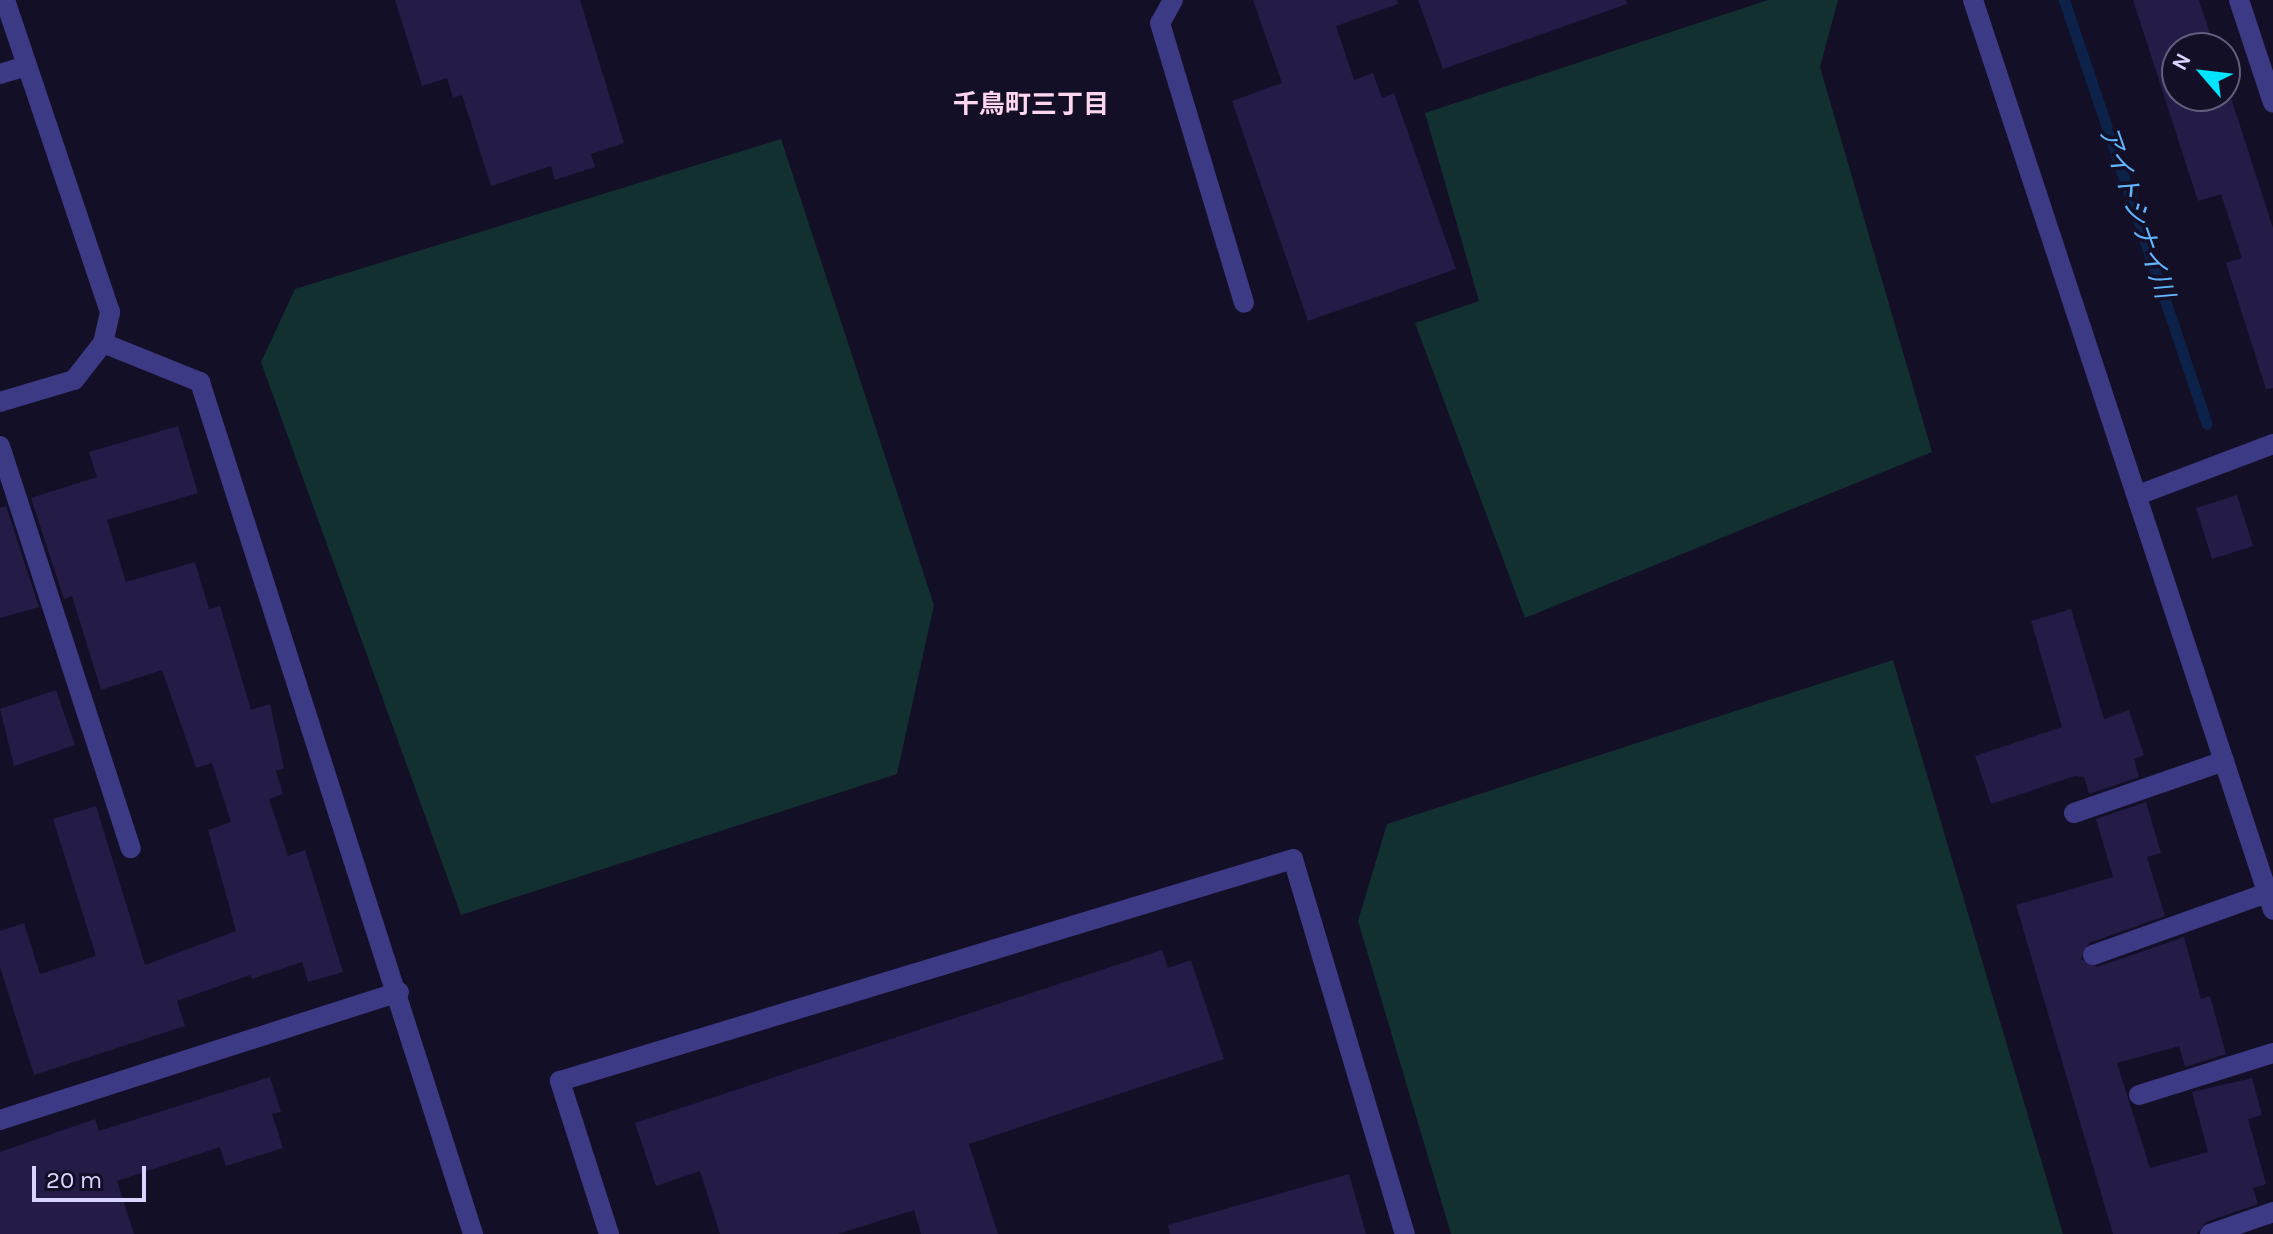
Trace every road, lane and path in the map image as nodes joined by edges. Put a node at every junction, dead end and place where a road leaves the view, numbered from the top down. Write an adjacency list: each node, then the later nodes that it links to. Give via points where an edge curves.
1 (5, 0): 5 (street)
2 (1173, 0): 8 (street, via 1160,23)
3 (1973, 0): 13 (street)
4 (2239, 0): 7 (street)
5 (27, 66): 6 (street); 9 (street, via 110,312)
6 (0, 74)
7 (2273, 103)
8 (1244, 303)
9 (103, 343): 10 (street, via 74,380); 19 (street, via 200,382)
10 (0, 402)
11 (2273, 444): 13 (street)
12 (0, 446): 16 (street)
13 (2138, 495): 14 (street)
14 (2224, 761): 15 (street); 17 (street)
15 (2074, 813)
16 (131, 848)
17 (2270, 902): 18 (street)
18 (2093, 955)
19 (399, 992): 22 (street); 24 (street)
20 (2273, 1053): 21 (street)
21 (2139, 1095)
22 (0, 1120)
23 (2273, 1212): 27 (street)
24 (473, 1234)
25 (609, 1234): 26 (street, via 560,1081 1293,859)
26 (1405, 1234)
27 (2210, 1234)

